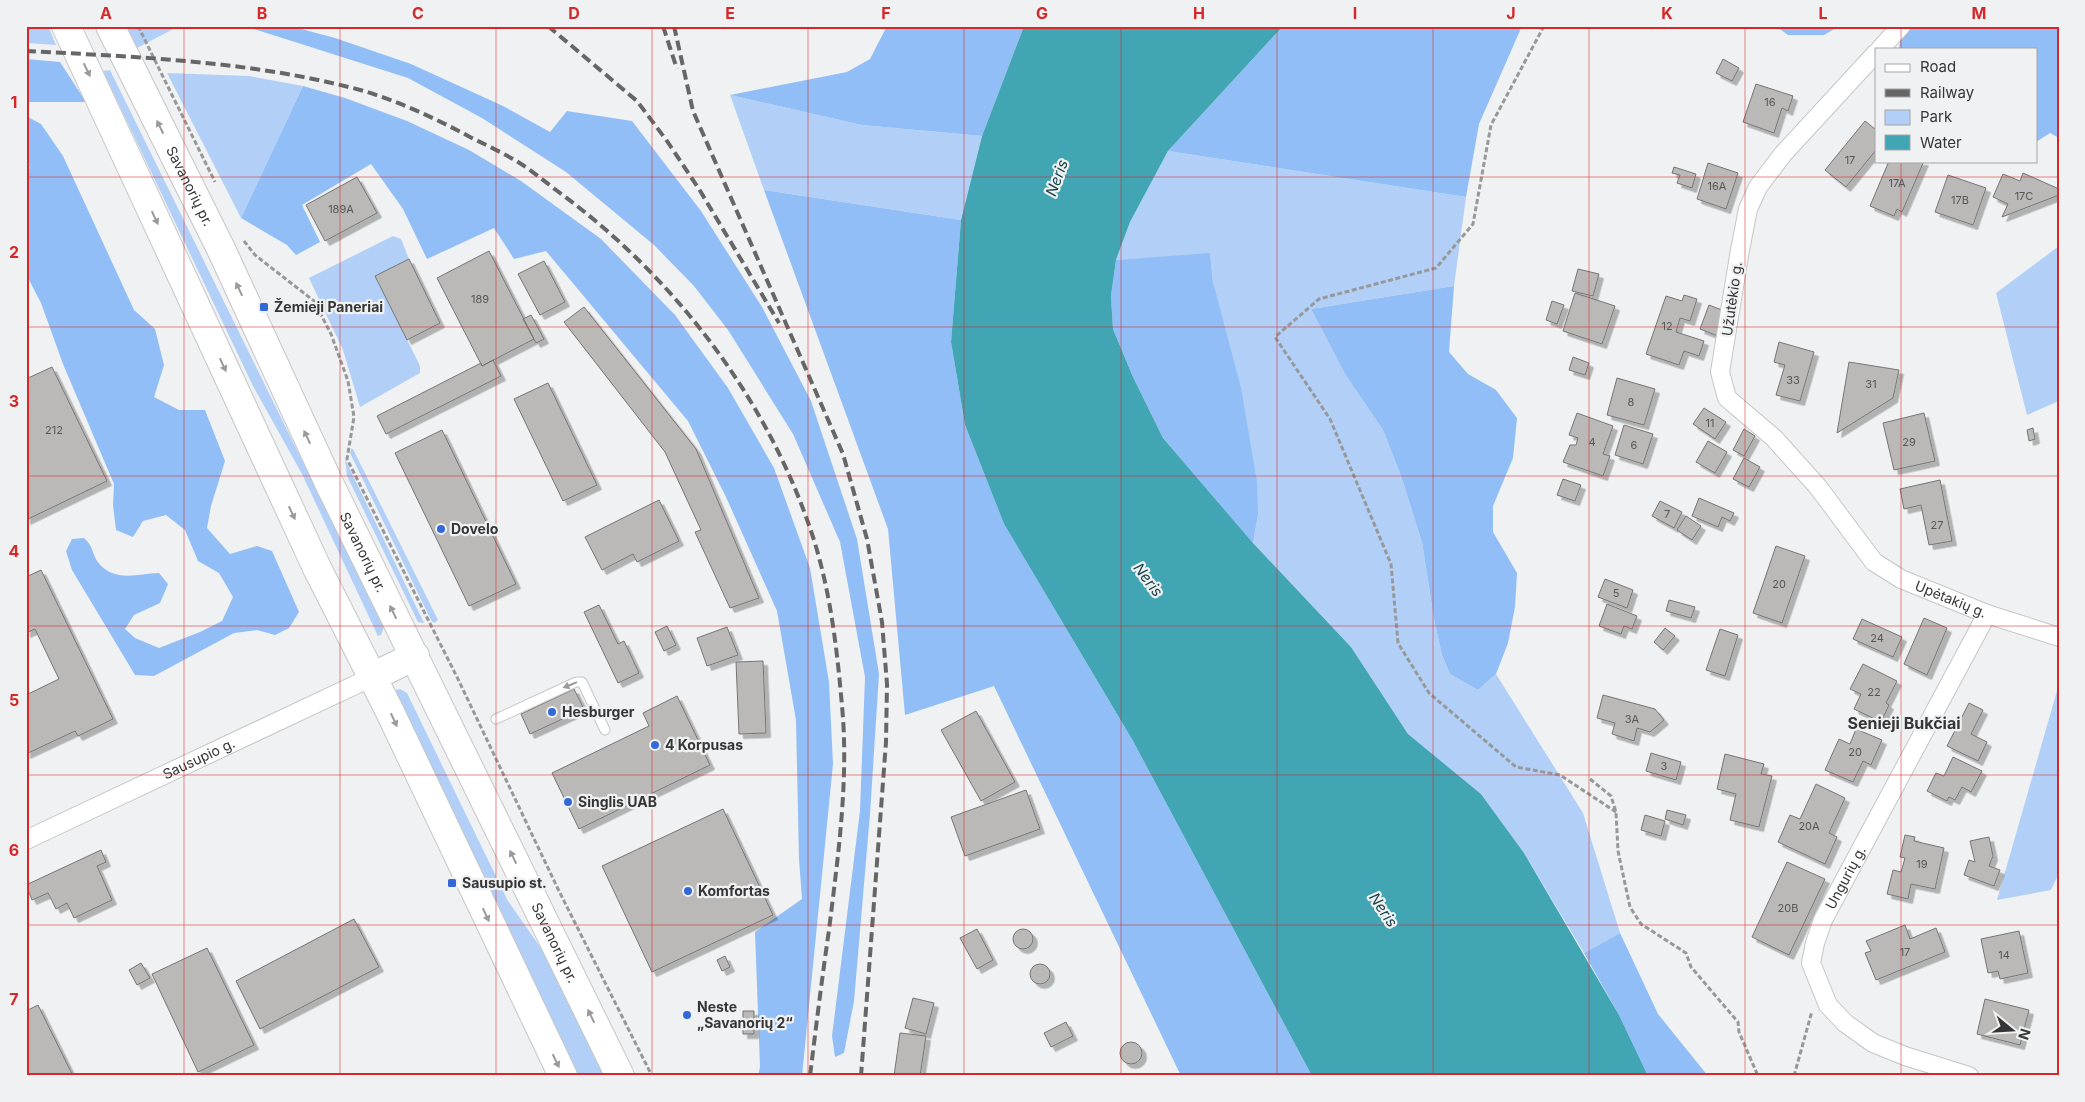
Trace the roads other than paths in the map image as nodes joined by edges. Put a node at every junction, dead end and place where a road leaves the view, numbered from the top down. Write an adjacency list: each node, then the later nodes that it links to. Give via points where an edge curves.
1 (66, 26): 10 (highway, one-way to 10, via 313,559)
2 (110, 26): 9 (highway, Savanorių pr., one-way to 2, via 328,481 221,249)
3 (1901, 26): 4 (street)
4 (1881, 48)
5 (1875, 54): 6 (street, Užutėkio g., via 1783,154 1758,187 1748,209 1720,372 1727,398 1774,438 1818,487)
6 (1856, 540): 7 (street, Upėtakių g., via 1874,562 1901,579)
7 (1987, 614): 8 (street, Upėtakių g.); 16 (street, Ungurių g., via 1823,920 1811,963 1828,1005 1873,1043)
8 (2059, 638)
9 (415, 656): 10 (highway); 15 (highway, Savanorių pr., one-way to 9)
10 (372, 677): 13 (street, Sausupio g.); 14 (highway, one-way to 14)
11 (496, 719): 12 (lane, one-way to 11, via 582,682)
12 (605, 730)
13 (26, 840)
14 (563, 1076)
15 (620, 1076)
16 (1969, 1076)

